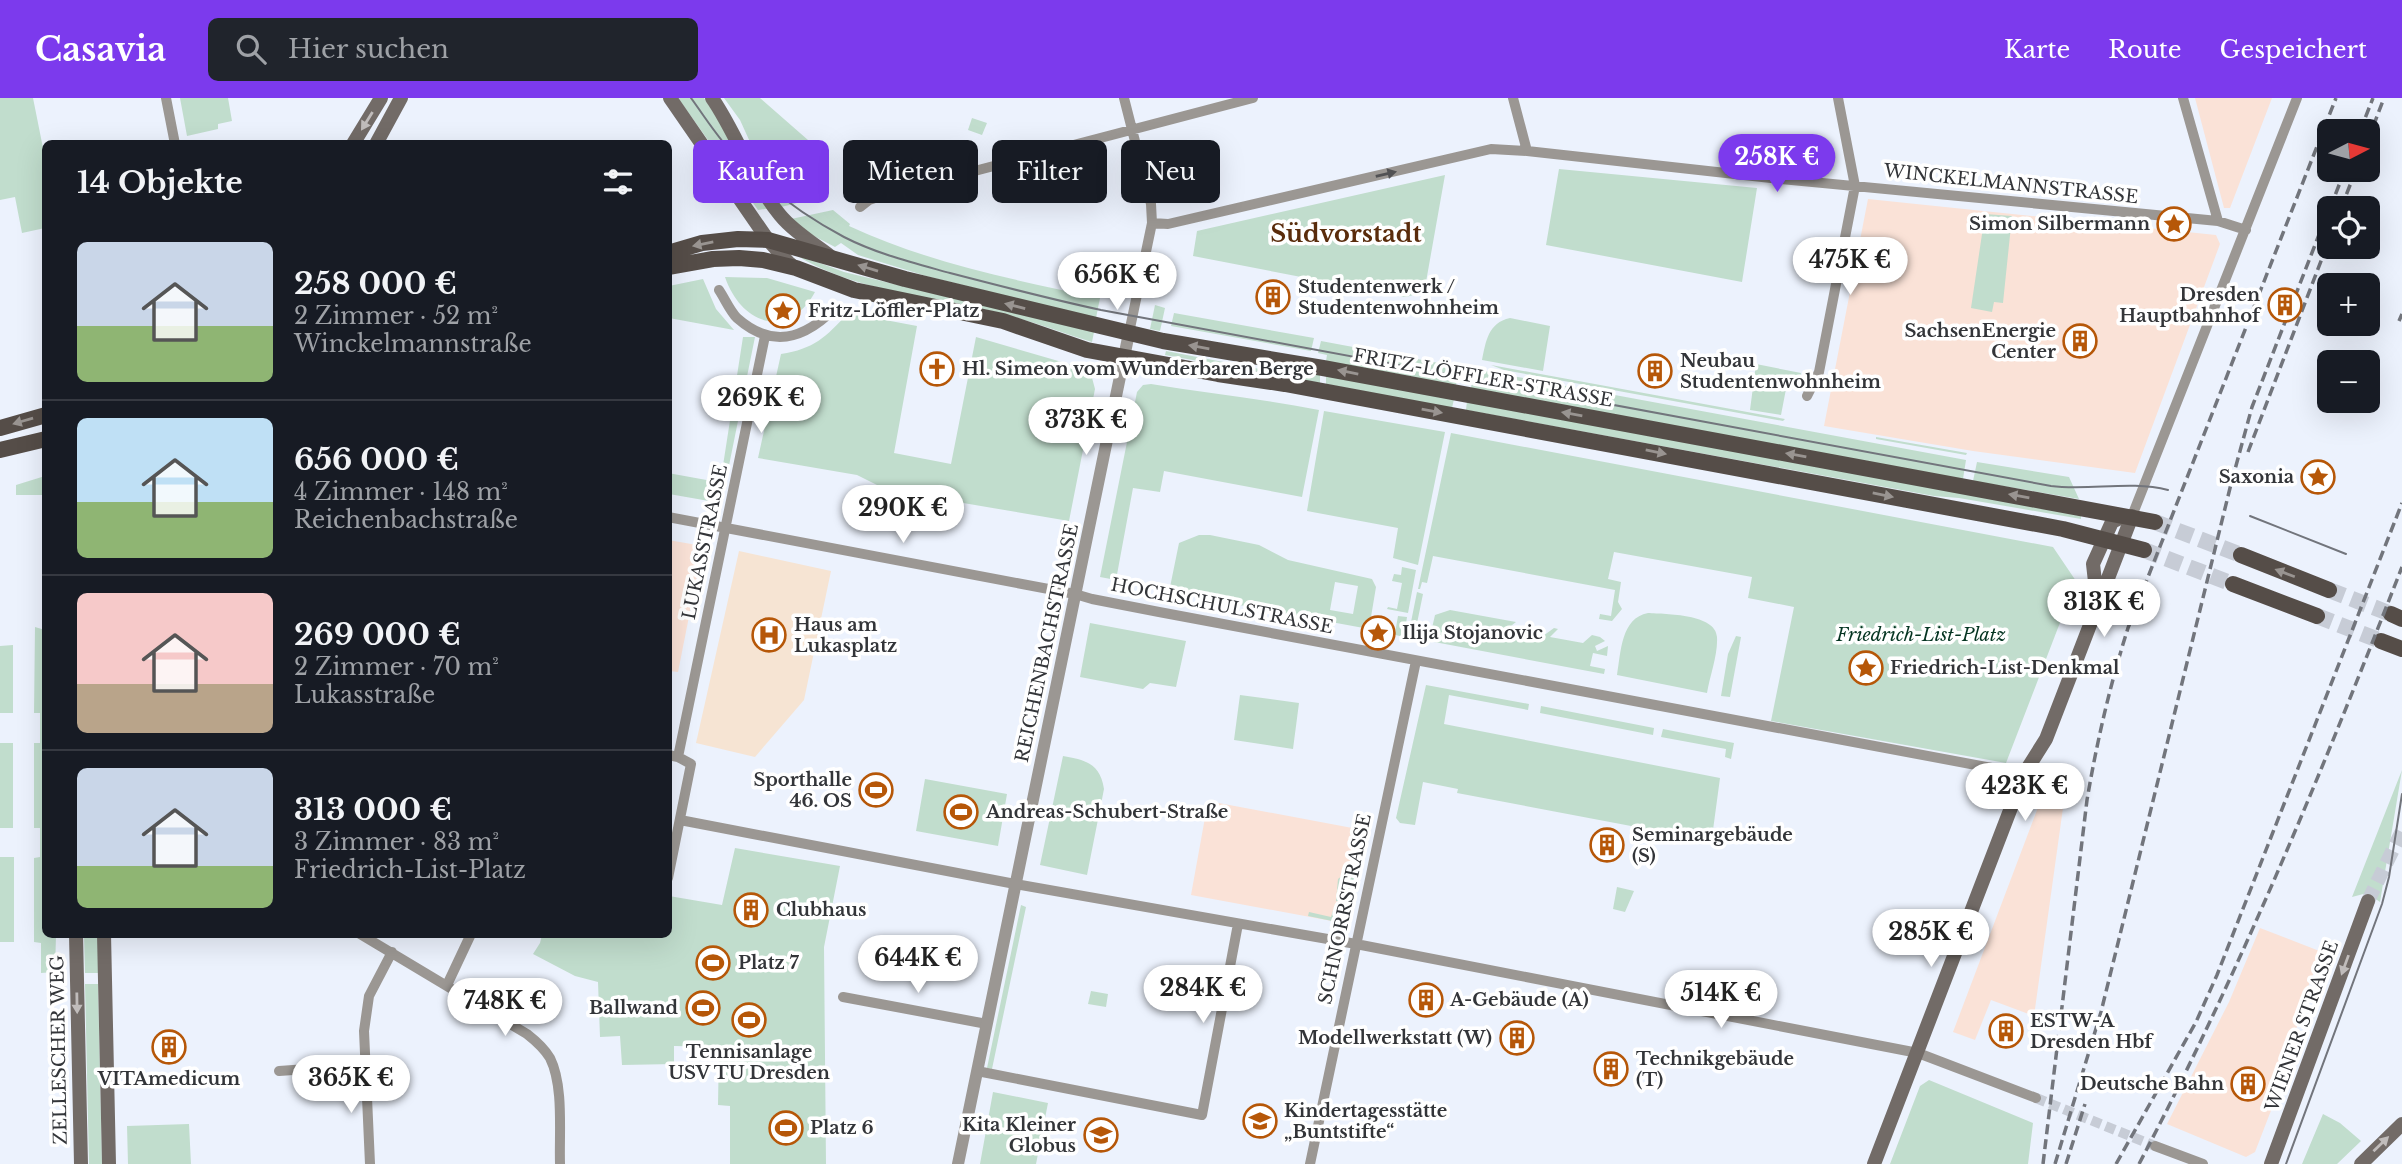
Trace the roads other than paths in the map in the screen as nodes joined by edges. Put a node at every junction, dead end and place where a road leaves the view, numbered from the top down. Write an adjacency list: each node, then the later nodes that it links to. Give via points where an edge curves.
1 (166, 98): 13 (street)
2 (381, 98): 14 (main road, one-way to 14)
3 (401, 98): 15 (main road)
4 (670, 98): 22 (main road)
5 (712, 98): 24 (main road, via 779,214)
6 (1124, 98): 12 (street, REICHENBACHSTRASSE)
7 (1253, 98): 12 (street)
8 (1513, 98): 16 (street)
9 (1838, 98): 17 (street)
10 (2183, 98): 19 (street)
11 (2297, 98): 21 (street)
12 (1132, 130): 18 (street, via 887,194); 20 (street, REICHENBACHSTRASSE)
13 (173, 140)
14 (355, 140)
15 (378, 140)
16 (1527, 150): 17 (street, WINCKELMANNSTRASSE); 20 (street, WINCKELMANNSTRASSE, one-way to 16, via 1168,224 1491,149)
17 (1855, 186): 19 (street, WINCKELMANNSTRASSE); 32 (street, via 1819,372)
18 (860, 207)
19 (2218, 221): 21 (street, WINCKELMANNSTRASSE)
20 (1152, 223): 29 (street, REICHENBACHSTRASSE)
21 (2246, 230): 37 (street)
22 (768, 240): 23 (main road, FRITZ-LÖFFLER-STRASSE, one-way to 23, via 702,243); 24 (main road, FRITZ-LÖFFLER-STRASSE); 26 (main road)
23 (672, 252)
24 (831, 256): 29 (main road, FRITZ-LÖFFLER-STRASSE, one-way to 24, via 905,279)
25 (672, 266): 26 (main road, via 739,258)
26 (796, 268): 31 (main road, via 854,289 1003,321 1069,345)
27 (719, 290): 30 (street, via 736,317)
28 (834, 309): 30 (street, via 816,327 792,336)
29 (1129, 333): 31 (street, REICHENBACHSTRASSE); 37 (main road, FRITZ-LÖFFLER-STRASSE, one-way to 29)
30 (765, 335): 40 (street, LUKASSTRASSE)
31 (1124, 357): 41 (main road, one-way to 41); 47 (street, REICHENBACHSTRASSE)
32 (1807, 396)
33 (42, 416): 34 (main road, one-way to 34)
34 (0, 428)
35 (42, 440): 36 (main road)
36 (0, 450)
37 (2132, 516): 39 (main road, FRITZ-LÖFFLER-STRASSE); 41 (main road, via 2112,522); 42 (main road)
38 (672, 518): 40 (street, HOCHSCHULSTRASSE)
39 (2155, 522)
40 (726, 528): 47 (street, HOCHSCHULSTRASSE); 53 (street, LUKASSTRASSE)
41 (2104, 538): 42 (main road); 48 (main road, via 2093,564)
42 (2123, 544): 43 (main road); 48 (main road)
43 (2144, 550)
44 (2241, 555): 46 (main road, one-way to 44)
45 (2233, 584): 49 (main road)
46 (2329, 590)
47 (1075, 594): 52 (street, HOCHSCHULSTRASSE); 57 (street, REICHENBACHSTRASSE)
48 (2098, 608): 54 (main road, via 2046,739)
49 (2317, 616)
50 (2381, 641): 51 (main road)
51 (2402, 649)
52 (1416, 661): 54 (street, HOCHSCHULSTRASSE); 64 (street, SCHNORRSTRASSE)
53 (673, 756): 55 (street, via 691,764)
54 (2024, 774): 69 (main road)
55 (680, 820): 56 (street); 57 (street)
56 (672, 859)
57 (1015, 884): 59 (street); 68 (street, REICHENBACHSTRASSE)
58 (2368, 901): 76 (main road, WIENER STRASSE, one-way to 76)
59 (1238, 924): 64 (street); 72 (street, via 1202,1115)
60 (76, 938): 77 (main road, ZELLESCHER WEG, one-way to 77)
61 (104, 938): 78 (main road)
62 (367, 938): 65 (street)
63 (469, 938): 66 (street)
64 (1356, 944): 69 (street); 82 (street, SCHNORRSTRASSE)
65 (392, 952): 66 (street); 70 (street, via 369,996)
66 (447, 985): 80 (street, via 527,1034 551,1059 558,1092)
67 (843, 998): 68 (street)
68 (987, 1024): 72 (street, REICHENBACHSTRASSE)
69 (1918, 1053): 73 (street); 83 (main road)
70 (364, 1065): 71 (street); 79 (street)
71 (279, 1071)
72 (977, 1071): 81 (street, REICHENBACHSTRASSE)
73 (2036, 1098)
74 (2402, 1124): 86 (main road, one-way to 74)
75 (2155, 1146): 84 (street)
76 (2273, 1159): 85 (street)
77 (81, 1164)
78 (109, 1164)
79 (370, 1164)
80 (560, 1164)
81 (958, 1164)
82 (1310, 1164)
83 (1874, 1164)
84 (2203, 1164)
85 (2263, 1164)
86 (2361, 1164)

